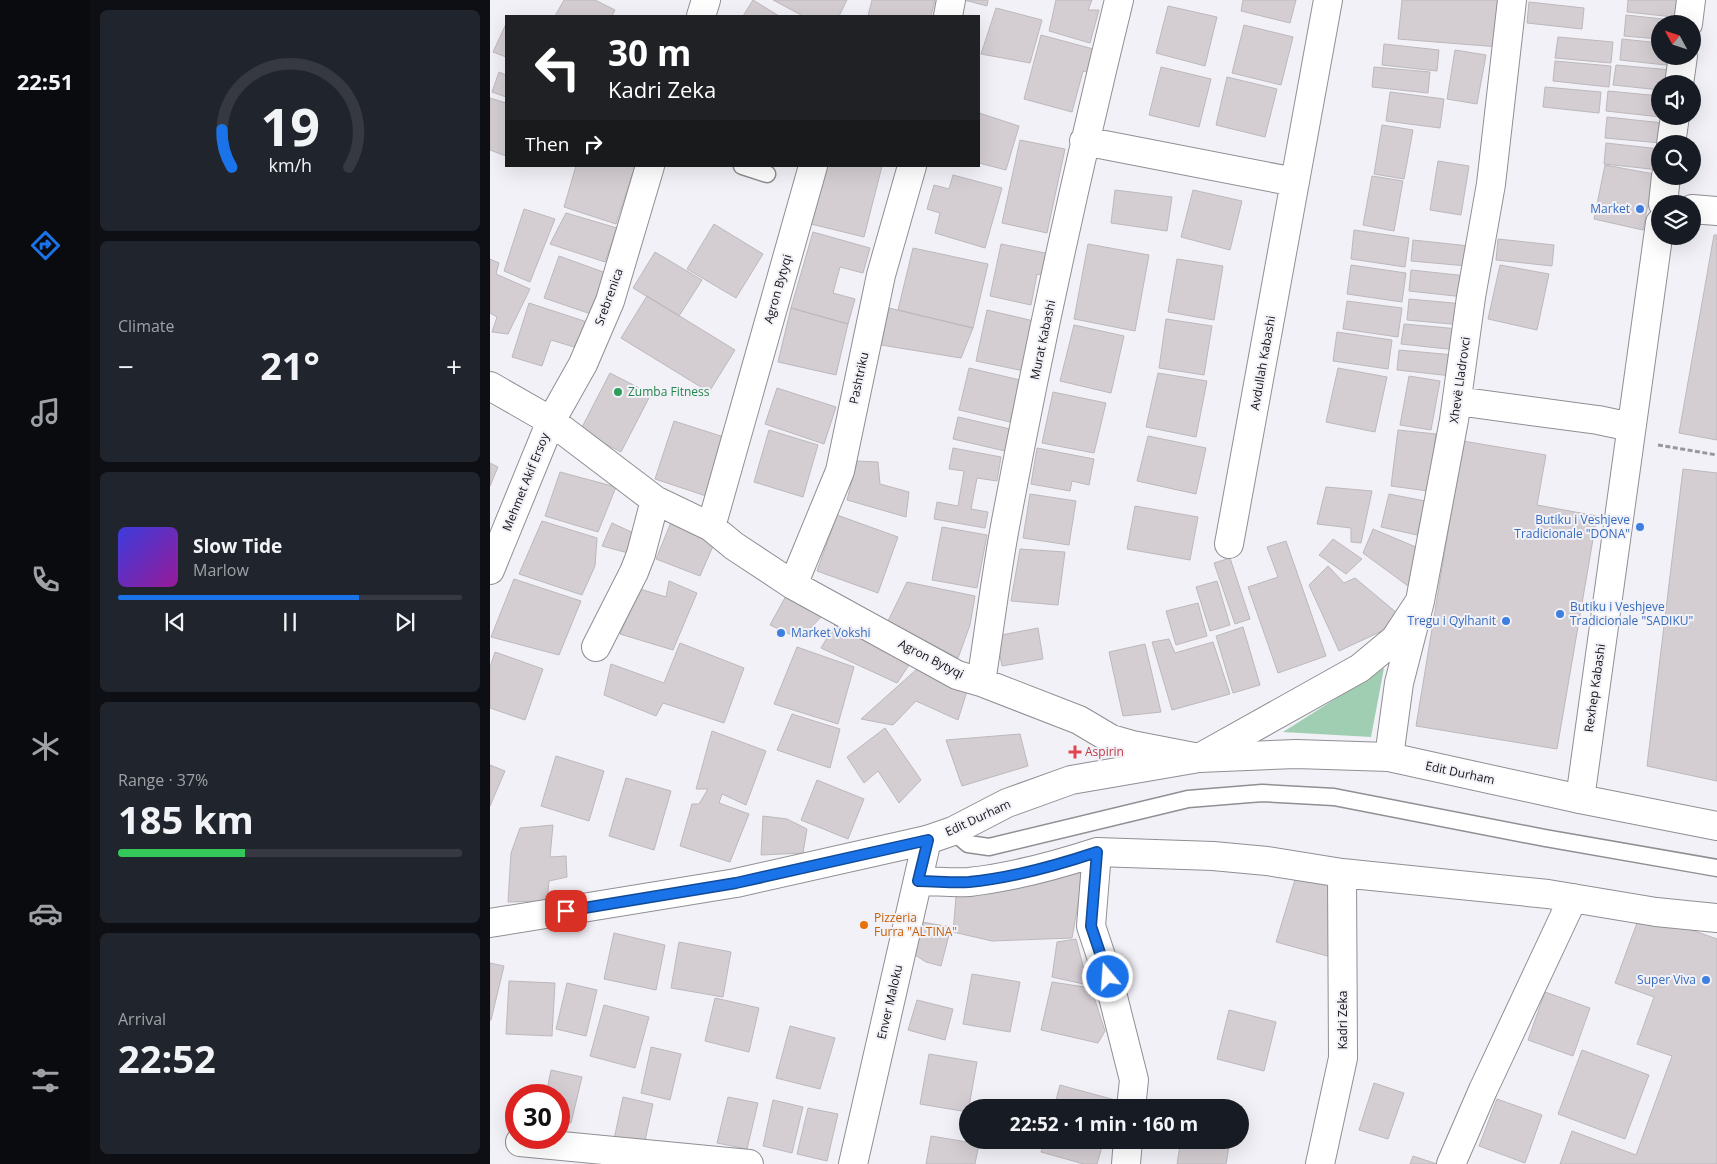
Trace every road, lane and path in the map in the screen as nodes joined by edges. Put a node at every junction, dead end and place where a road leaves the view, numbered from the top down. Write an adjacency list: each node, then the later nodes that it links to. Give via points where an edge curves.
1 (706, 0): 7 (street)
2 (951, 0): 8 (street)
3 (1119, 0): 10 (street, Murat Kabashi)
4 (1328, 0): 16 (street, Avdullah Kabashi)
5 (1512, 0): 21 (street, Xhevë Lladrovci, via 1491,184)
6 (1691, 0): 9 (street)
7 (701, 15)
8 (948, 15)
9 (1689, 15)
10 (1084, 141): 16 (street); 32 (street, Murat Kabashi, via 1004,534)
11 (650, 167): 22 (street, Srebrenica, via 610,301 583,364)
12 (745, 167): 15 (lane)
13 (813, 167): 26 (street, Agron Bytyqi)
14 (912, 167): 29 (street, Pashtriku, via 881,275 840,472)
15 (767, 174)
16 (1295, 182): 27 (street, Avdullah Kabashi)
17 (1701, 210): 18 (street)
18 (1717, 211)
19 (1657, 245): 23 (street, Rexhep Kabashi)
20 (490, 386): 22 (street, Agron Bytyqi)
21 (1457, 401): 23 (street, via 1598,420); 30 (street, Xhevë Lladrovci)
22 (551, 421): 25 (street, Agron Bytyqi); 28 (street, Mehmet Akif Ersoy)
23 (1631, 434): 24 (path); 35 (street, Rexhep Kabashi)
24 (1717, 455)
25 (655, 500): 26 (street, Agron Bytyqi); 31 (street, via 634,572)
26 (711, 527): 29 (street, Agron Bytyqi)
27 (1230, 544)
28 (490, 570)
29 (793, 585): 32 (street, Agron Bytyqi, via 957,675)
30 (1420, 601): 33 (street, Xhevë Lladrovci, via 1399,683); 34 (street, Edit Durham, via 1395,639 1360,668)
31 (596, 647)
32 (981, 682): 34 (street, Agron Bytyqi, via 1079,720 1111,738)
33 (1388, 757): 34 (street, Edit Durham, via 1296,754); 35 (street, Edit Durham)
34 (1199, 758): 37 (street, Edit Durham, via 1071,780 1007,803)
35 (1580, 799): 36 (street, Edit Durham)
36 (1717, 826)
37 (953, 831): 38 (street, Edit Durham); 40 (lane, via 968,844 989,847 1188,799 1262,793 1334,797)
38 (928, 840): 42 (street, Enver Maloku); 45 (street, Edit Durham, via 736,883)
39 (1097, 852): 41 (street, via 1214,856); 42 (street, via 1046,869 1010,876 967,882); 46 (street, via 1091,926 1108,977 1134,1080)
40 (1717, 868)
41 (1342, 873): 43 (street); 52 (street, Kadri Zeka, via 1342,1058)
42 (918, 881): 50 (street, Enver Maloku)
43 (1574, 898): 44 (street, via 1656,912); 53 (street)
44 (1717, 918)
45 (490, 923)
46 (1132, 1099)
47 (570, 1147): 49 (street)
48 (1127, 1149): 51 (street)
49 (749, 1164)
50 (853, 1164)
51 (1126, 1164)
52 (1320, 1164)
53 (1451, 1164)

